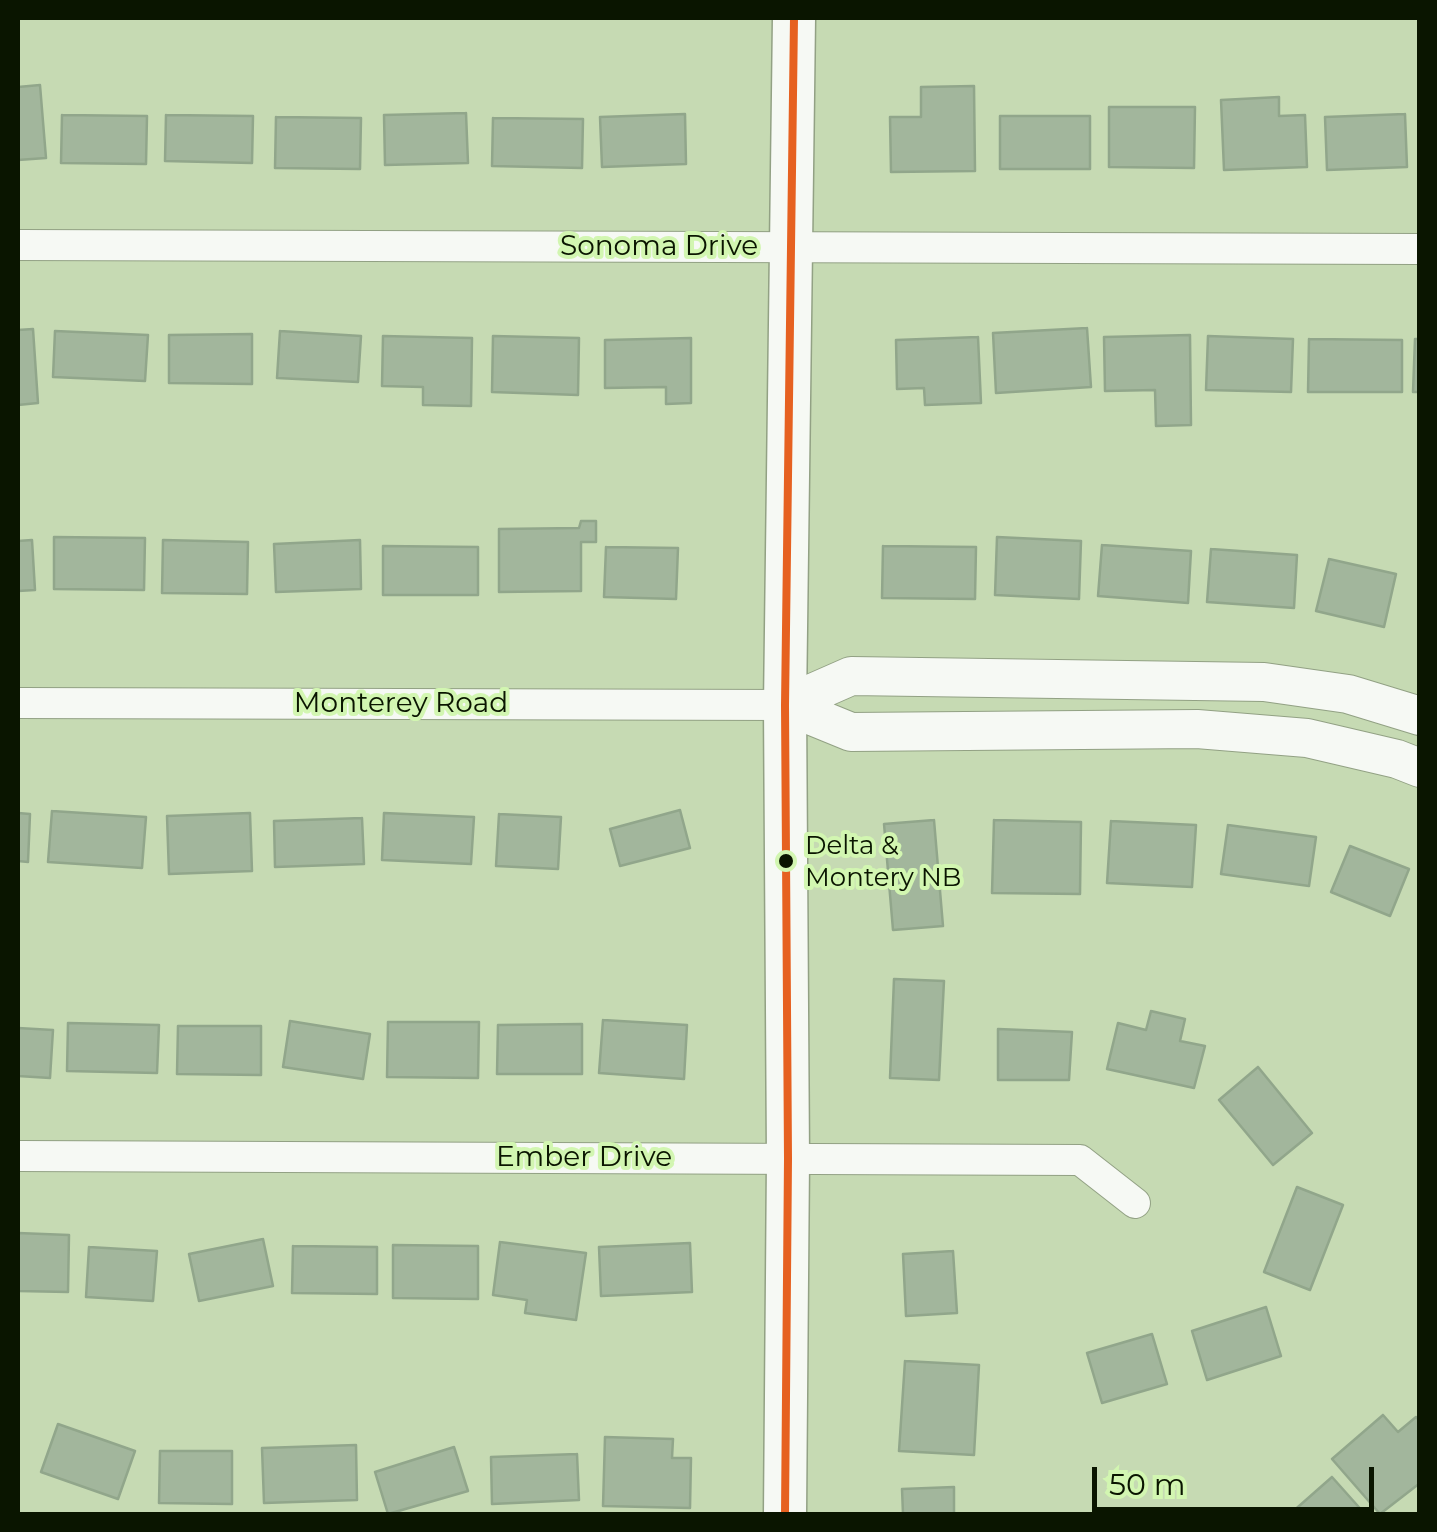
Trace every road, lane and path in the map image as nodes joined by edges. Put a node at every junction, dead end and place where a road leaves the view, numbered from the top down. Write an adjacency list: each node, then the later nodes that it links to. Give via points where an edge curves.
1 (794, 18): 3 (main road)
2 (18, 245): 3 (street, Sonoma Drive)
3 (792, 247): 4 (street, Sonoma Drive); 6 (main road)
4 (1420, 249)
5 (18, 702): 6 (street, Monterey Road)
6 (785, 705): 7 (street, Monterey Road, via 851,676 1244,682 1348,694); 8 (street, Monterey Road, via 851,732 1197,728 1306,738); 10 (main road)
7 (1420, 716)
8 (1420, 768)
9 (18, 1156): 10 (street, Ember Drive)
10 (788, 1158): 11 (street, Ember Drive, via 1080,1160); 12 (main road)
11 (1135, 1203)
12 (785, 1514)

